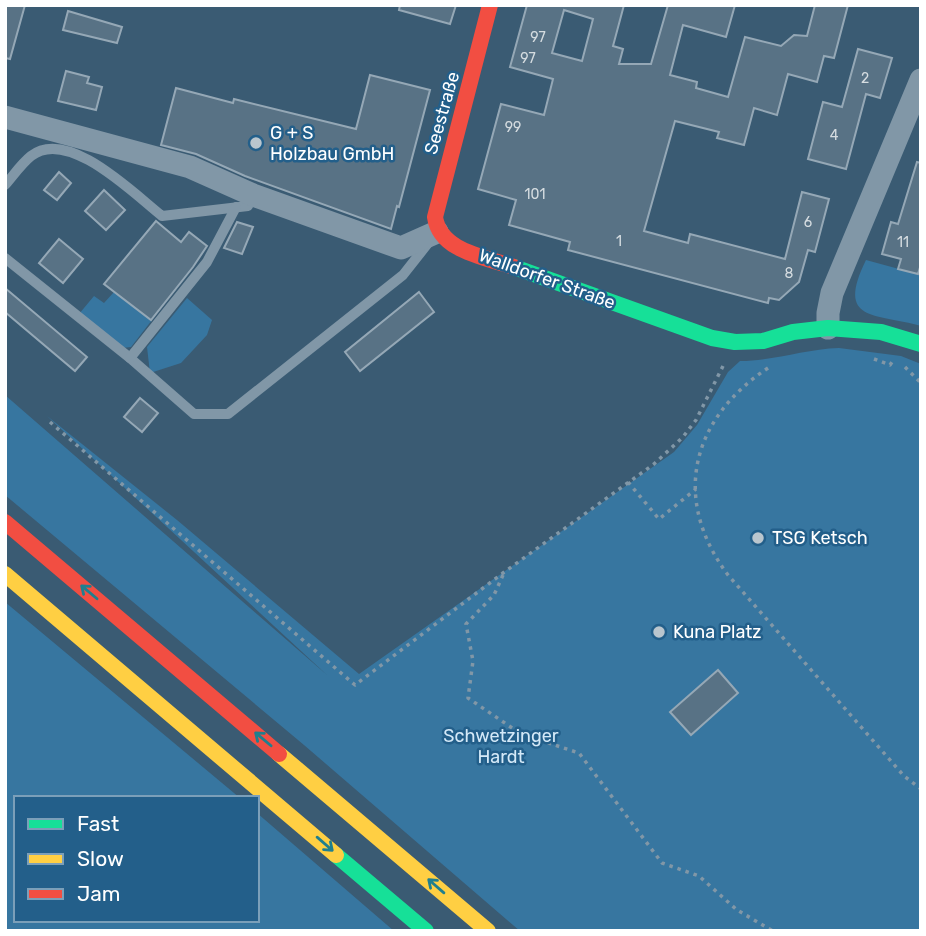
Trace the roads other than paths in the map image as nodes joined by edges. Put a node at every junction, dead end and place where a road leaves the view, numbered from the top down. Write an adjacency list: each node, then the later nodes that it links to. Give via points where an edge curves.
1 (490, 5): 6 (main road, Seestraße, via 435,211)
2 (921, 80): 8 (street, via 832,293)
3 (5, 117): 5 (street, via 190,167)
4 (5, 185): 5 (lane, via 32,156 49,148 90,159 162,216)
5 (245, 201): 6 (street, via 401,248); 10 (lane, via 207,262)
6 (437, 232): 8 (main road, Walldorfer Straße, via 454,246 712,338 763,341); 10 (lane, via 403,275 228,414 194,414)
7 (5, 258): 10 (lane)
8 (828, 328): 9 (main road, Walldorfer Straße, via 881,332)
9 (921, 344)
10 (130, 358)
11 (5, 522): 14 (main road, one-way to 11)
12 (5, 574): 13 (main road, one-way to 13)
13 (426, 931)
14 (488, 931)

